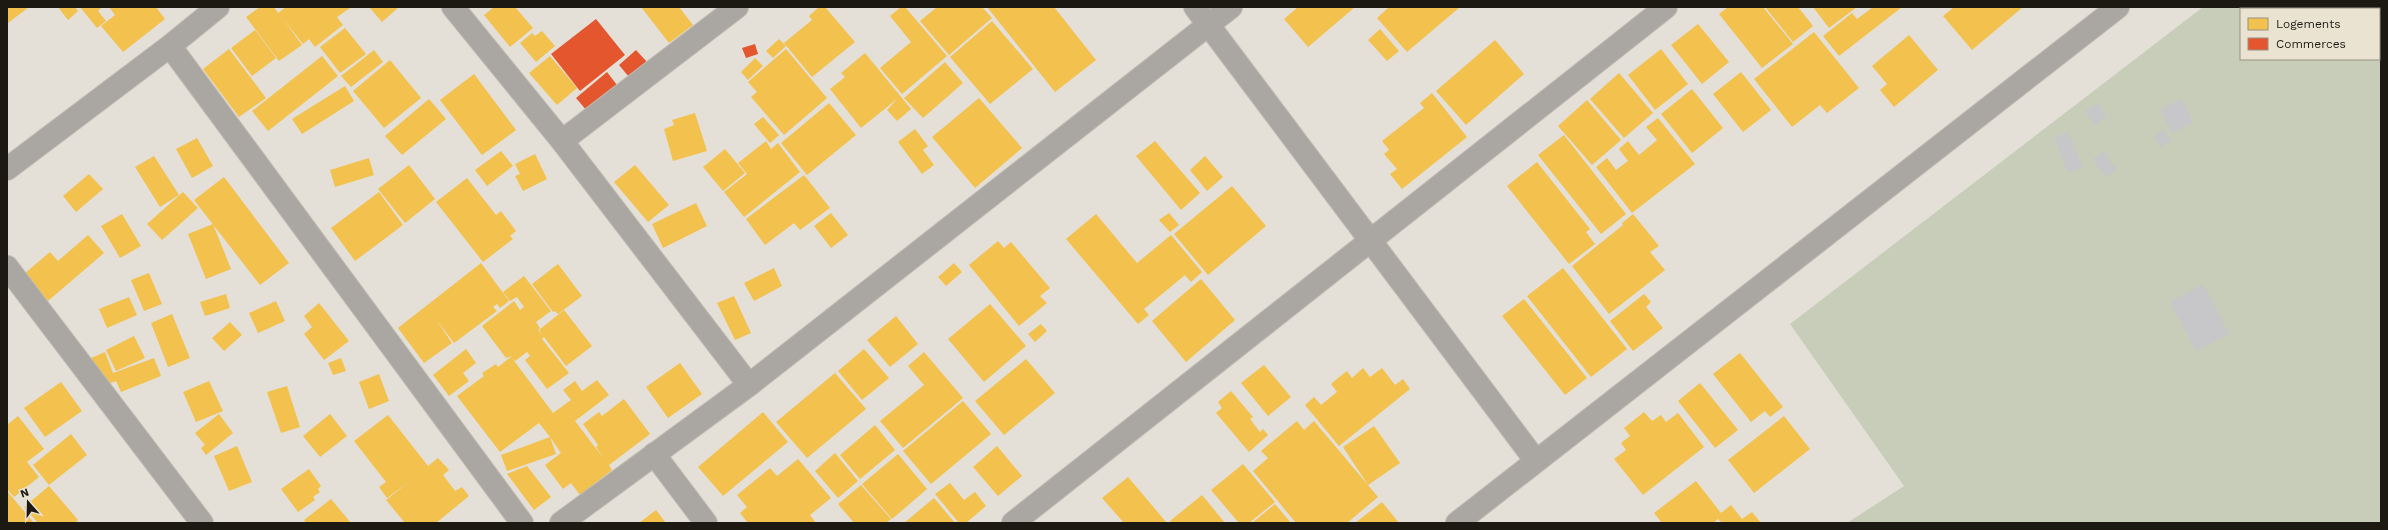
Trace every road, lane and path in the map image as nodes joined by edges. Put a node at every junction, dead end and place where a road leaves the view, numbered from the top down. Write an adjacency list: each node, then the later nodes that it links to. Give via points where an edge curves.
1 (218, 7): 9 (street)
2 (453, 7): 10 (street)
3 (737, 7): 10 (street)
4 (1195, 7): 8 (street)
5 (1231, 7): 8 (street)
6 (1666, 7): 12 (street)
7 (2118, 7): 16 (street)
8 (1208, 24): 12 (street); 14 (street)
9 (170, 46): 11 (street); 18 (street)
10 (562, 141): 14 (street)
11 (7, 169)
12 (1370, 241): 16 (street); 21 (street)
13 (7, 267): 17 (street)
14 (749, 385): 15 (street)
15 (654, 454): 19 (street); 20 (street)
16 (1536, 461): 22 (street)
17 (202, 523)
18 (522, 523)
19 (561, 523)
20 (706, 523)
21 (1013, 523)
22 (1457, 523)

